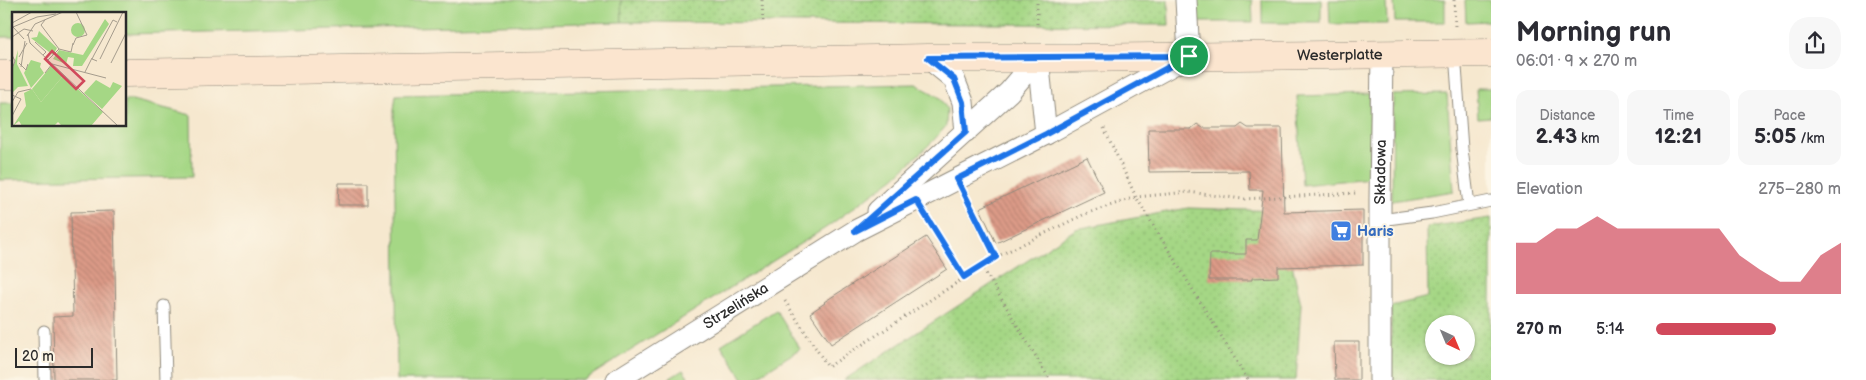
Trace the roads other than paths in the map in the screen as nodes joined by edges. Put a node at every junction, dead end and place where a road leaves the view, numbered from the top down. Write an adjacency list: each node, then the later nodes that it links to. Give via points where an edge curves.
1 (1186, 0): 5 (street)
2 (1491, 52): 3 (main road, Westerplatte)
3 (1455, 53): 4 (main road, Westerplatte); 12 (lane)
4 (1382, 54): 5 (main road, Westerplatte); 13 (street, Składowa)
5 (1189, 56): 7 (main road, Westerplatte); 10 (street, Strzelińska)
6 (928, 58): 7 (main road, Westerplatte); 8 (main road, Westerplatte); 9 (street, via 954,79 963,102)
7 (1038, 58): 9 (street, Strzelińska, via 1009,92); 10 (street)
8 (126, 73)
9 (966, 132): 14 (street, Strzelińska)
10 (1046, 134): 14 (street, Strzelińska)
11 (1491, 201): 12 (lane)
12 (1469, 205): 13 (lane)
13 (1380, 220): 20 (street, Składowa)
14 (855, 231): 19 (street, Strzelińska)
15 (164, 306): 18 (lane)
16 (44, 331): 17 (lane)
17 (45, 380)
18 (166, 380)
19 (617, 380)
20 (1380, 380)

